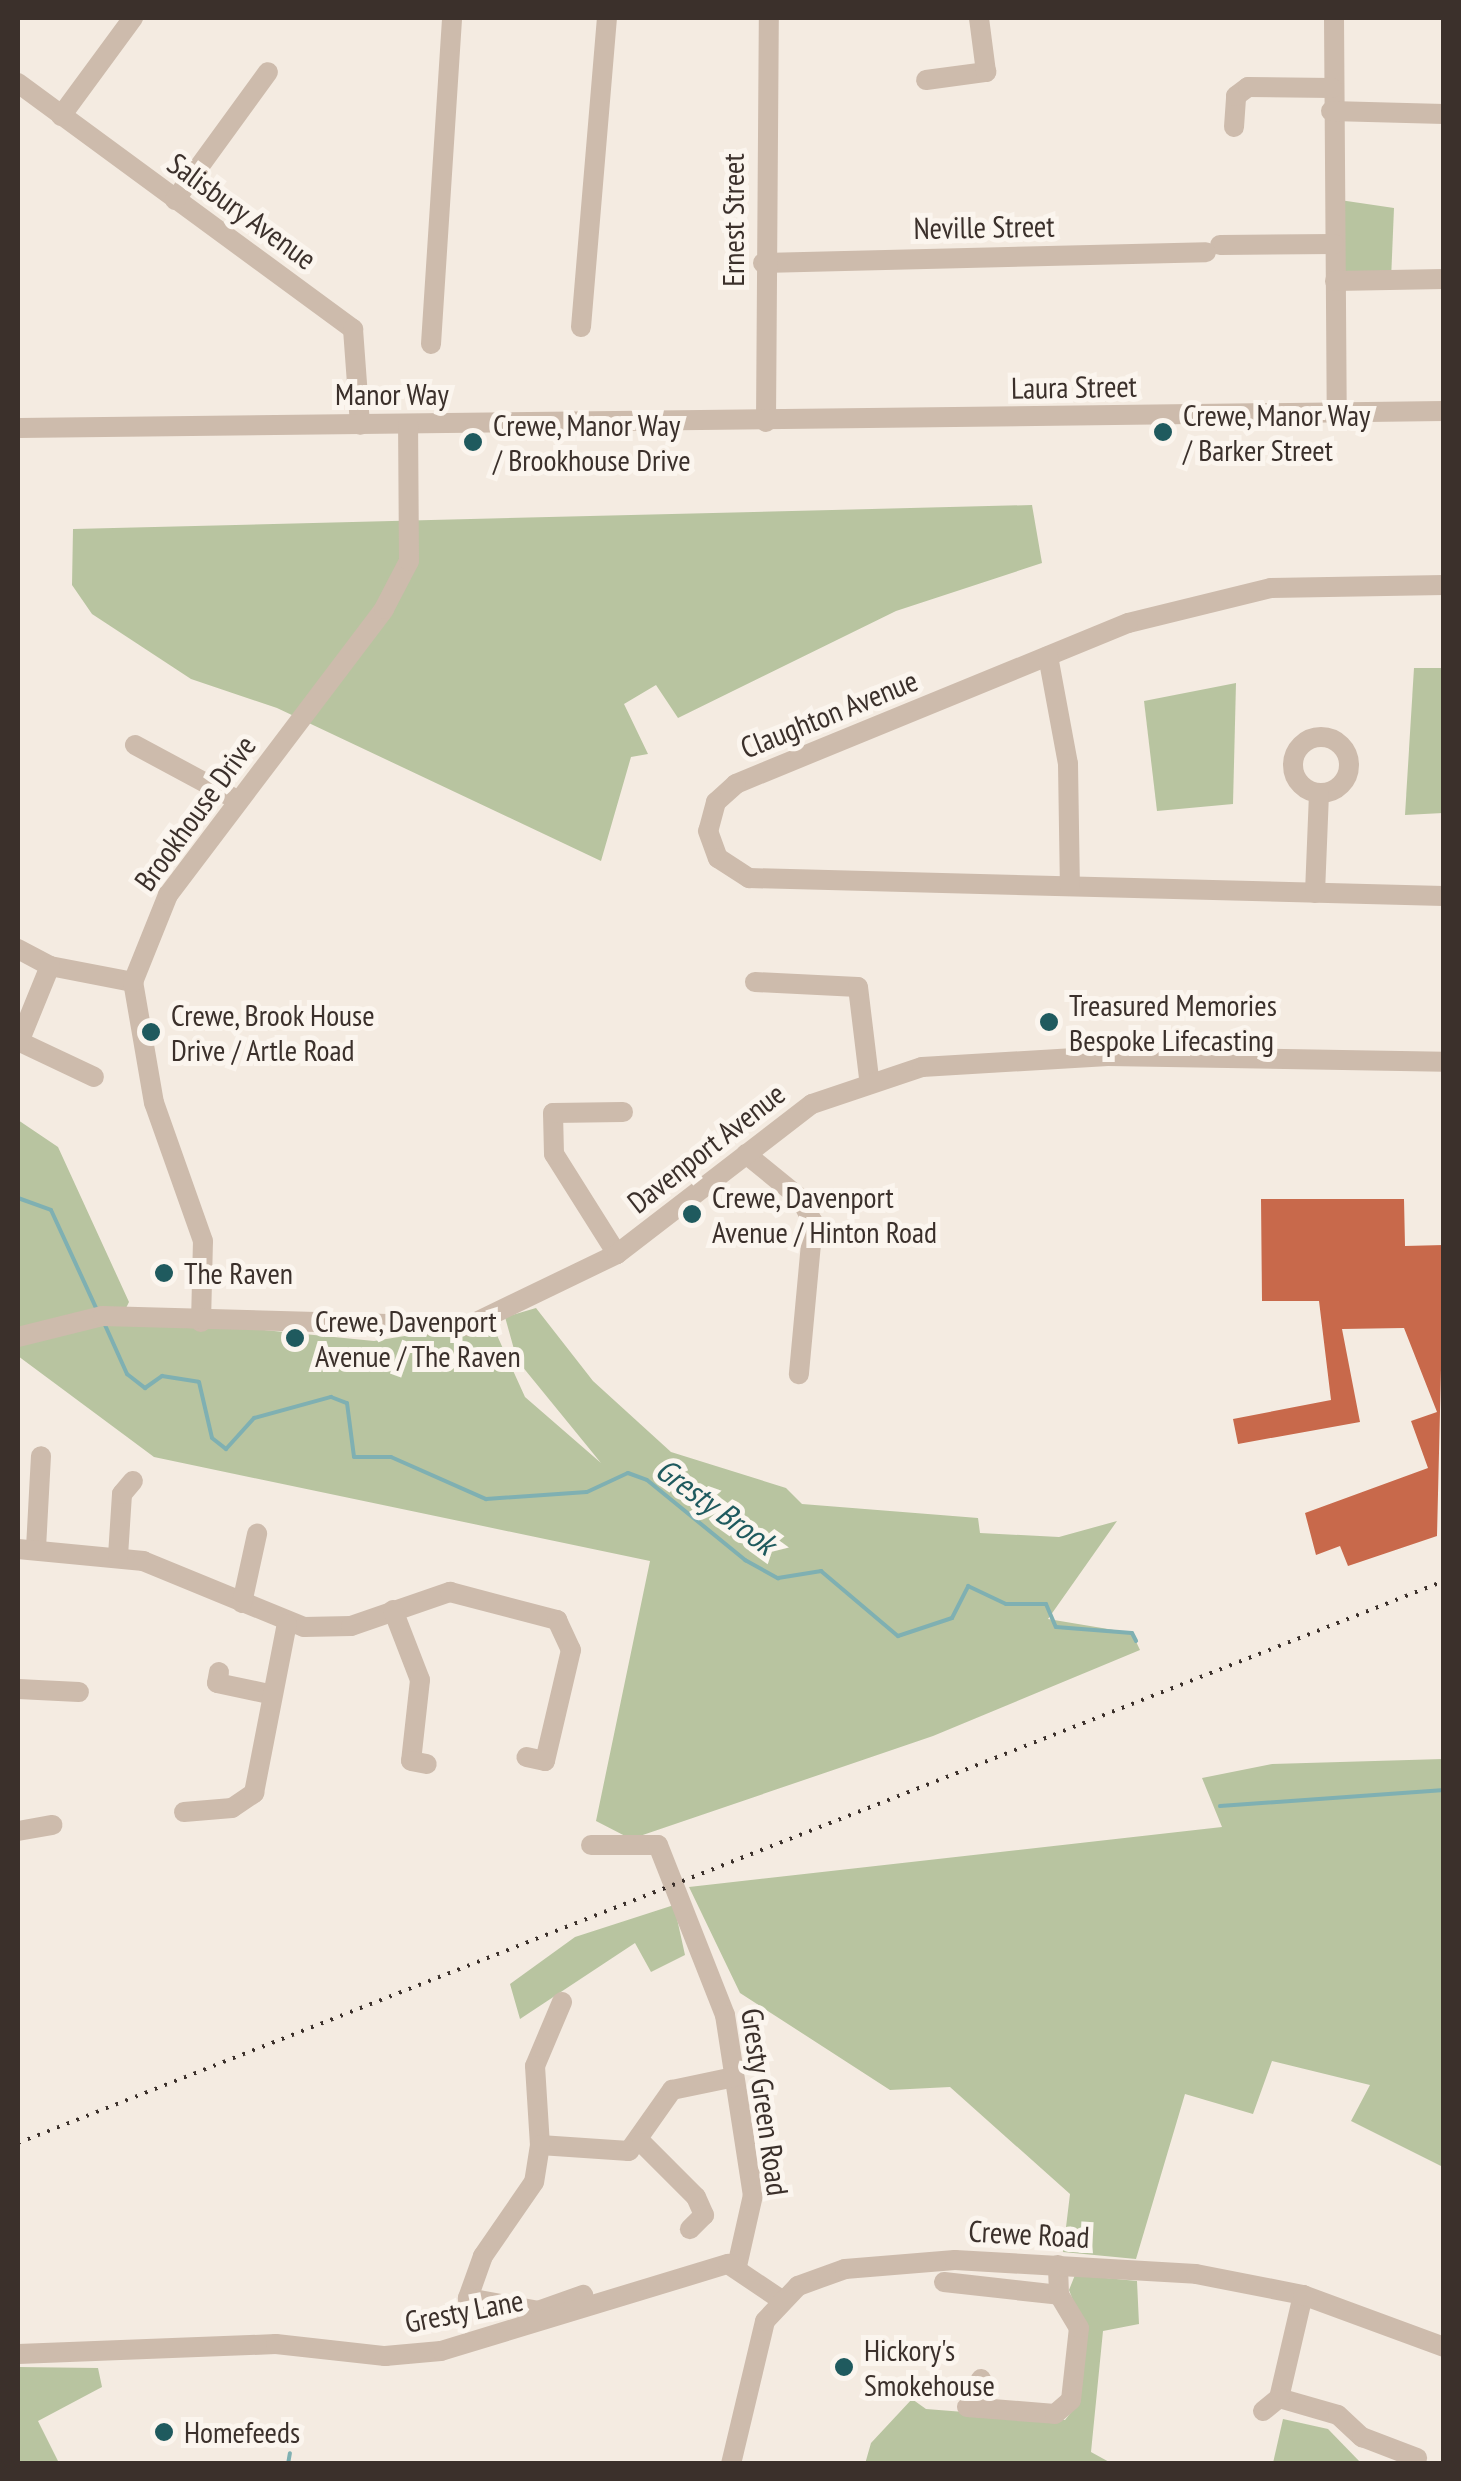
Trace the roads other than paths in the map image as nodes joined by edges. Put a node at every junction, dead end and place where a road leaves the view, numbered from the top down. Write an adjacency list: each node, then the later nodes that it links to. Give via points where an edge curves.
1 (133, 18): 13 (street)
2 (452, 18): 21 (street)
3 (607, 18): 20 (street)
4 (769, 18): 17 (street, Ernest Street)
5 (979, 18): 8 (street, via 986,72)
6 (1334, 18): 10 (street)
7 (268, 72): 15 (street)
8 (926, 80)
9 (18, 83): 13 (street, Salisbury Avenue)
10 (1332, 88): 11 (street); 14 (street, via 1248,87 1236,96)
11 (1331, 111): 12 (street); 16 (street)
12 (1444, 114)
13 (61, 116): 15 (street, Salisbury Avenue)
14 (1234, 127)
15 (175, 200): 25 (street, Salisbury Avenue, via 353,330)
16 (1334, 244): 17 (street, Neville Street); 19 (street)
17 (763, 263): 24 (street, Ernest Street)
18 (1444, 280): 19 (street)
19 (1335, 281): 23 (street)
20 (581, 327)
21 (431, 344)
22 (1444, 411): 23 (street, Laura Street)
23 (1338, 412): 24 (street, Laura Street)
24 (766, 422): 26 (street, Manor Way)
25 (360, 424): 26 (street, Manor Way); 27 (street, Manor Way)
26 (408, 424): 32 (street, Brookhouse Drive, via 409,560 384,609)
27 (18, 428)
28 (1444, 585): 29 (street, Claughton Avenue, via 1215,595)
29 (1048, 656): 33 (street, via 1068,764); 33 (street, Claughton Avenue, via 736,784 716,802 708,831 724,866 750,878)
30 (135, 745): 32 (street)
31 (1319, 794): 34 (street)
32 (238, 800): 38 (street, Brookhouse Drive, via 168,895)
33 (1070, 886): 34 (street, Claughton Avenue)
34 (1315, 892): 35 (street, Claughton Avenue)
35 (1444, 896)
36 (18, 950): 37 (street)
37 (50, 966): 38 (street); 40 (street)
38 (133, 982): 47 (street, via 154,1103 203,1241)
39 (755, 982): 43 (street, via 858,987)
40 (18, 1042): 42 (street)
41 (1444, 1062): 43 (street, Davenport Avenue, via 1108,1056 970,1062)
42 (94, 1078)
43 (868, 1078): 45 (street, Davenport Avenue, via 776,1126)
44 (623, 1112): 46 (street, via 553,1113 554,1154)
45 (746, 1154): 46 (street, Davenport Avenue); 49 (street, via 800,1198 813,1222)
46 (618, 1254): 47 (street, Davenport Avenue, via 468,1326)
47 (201, 1322): 48 (street, Davenport Avenue, via 102,1316)
48 (18, 1337)
49 (799, 1374)
50 (41, 1456): 53 (street)
51 (121, 1490): 54 (street)
52 (256, 1534): 55 (street)
53 (27, 1549): 54 (street)
54 (118, 1556): 55 (street)
55 (242, 1603): 57 (street)
56 (392, 1610): 57 (street, via 337,1628); 62 (street, via 420,1680); 63 (street, via 465,1592 562,1623 571,1650)
57 (287, 1624): 61 (street)
58 (217, 1683): 61 (street)
59 (18, 1689): 60 (street)
60 (79, 1692)
61 (269, 1694): 64 (street, via 254,1793 232,1808)
62 (411, 1761)
63 (544, 1761)
64 (184, 1812)
65 (52, 1826): 66 (street)
66 (18, 1831)
67 (591, 1845): 69 (street, Gresty Green Road, via 658,1846 726,2015)
68 (562, 2002): 71 (street, via 535,2066)
69 (734, 2077): 70 (street, via 672,2090); 74 (street, Gresty Green Road, via 753,2194)
70 (642, 2143): 71 (street, via 607,2154); 72 (street, via 696,2197 704,2215)
71 (540, 2145): 76 (street, via 534,2182 483,2256 468,2298 538,2312)
72 (690, 2228)
73 (1058, 2265): 77 (street); 78 (street, Crewe Road, via 1196,2274); 79 (street, Crewe Road, via 871,2265 830,2272)
74 (737, 2266): 79 (street); 81 (street, Gresty Lane, via 706,2267 619,2302 441,2351 385,2356 276,2344)
75 (944, 2282): 77 (street)
76 (583, 2295)
77 (1058, 2295): 82 (street, via 1079,2328 1071,2400 1055,2414 973,2408)
78 (1302, 2295): 80 (street, Crewe Road); 83 (street, via 1271,2405 1338,2415)
79 (780, 2299): 84 (street, via 756,2346)
80 (1444, 2348)
81 (18, 2354)
82 (981, 2379)
83 (1406, 2446)
84 (732, 2464)

